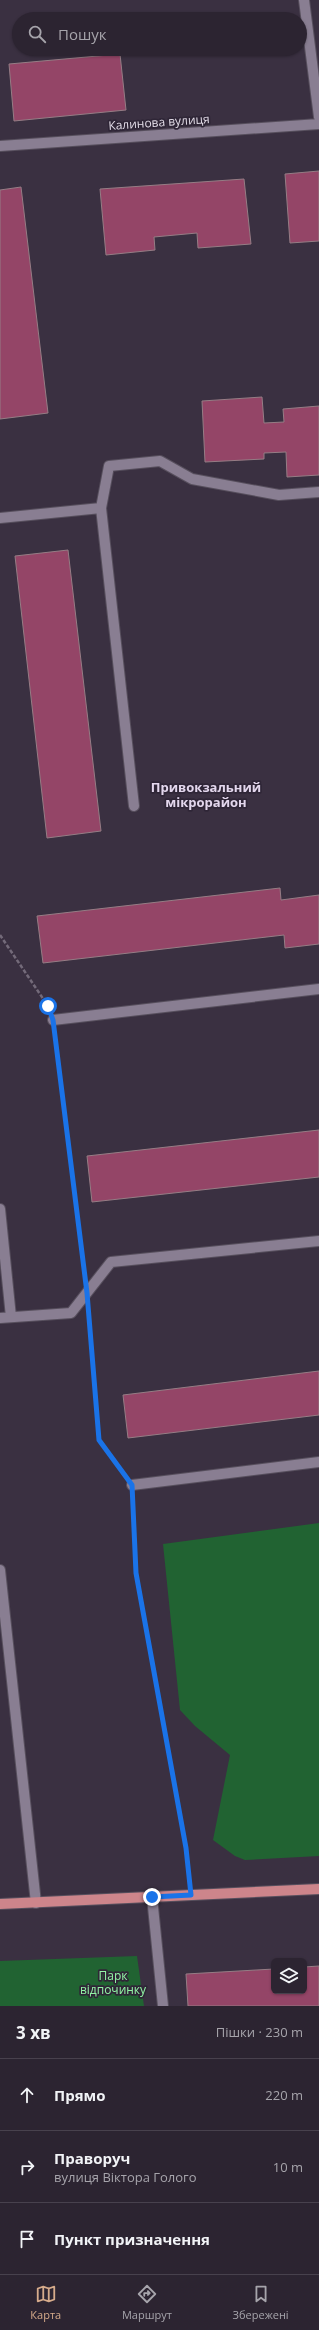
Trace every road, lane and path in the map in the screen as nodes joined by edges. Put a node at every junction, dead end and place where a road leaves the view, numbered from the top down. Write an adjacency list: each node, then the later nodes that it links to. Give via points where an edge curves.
1 (304, 0): 2 (street)
2 (306, 12)
3 (307, 23): 4 (street)
4 (319, 117)
5 (319, 124): 6 (street, Калинова вулиця)
6 (0, 146)
7 (319, 492): 8 (street, via 279,495 192,479 160,461 109,466)
8 (101, 508): 9 (street); 10 (street)
9 (0, 518)
10 (134, 806)
11 (0, 935): 13 (path, via 48,1006)
12 (319, 989): 13 (street)
13 (53, 1020): 16 (path)
14 (0, 1209): 17 (street)
15 (319, 1241): 16 (street, via 111,1262)
16 (87, 1293): 17 (street, via 71,1313); 20 (path, via 99,1440)
17 (11, 1317): 18 (street)
18 (0, 1318)
19 (319, 1462): 20 (street)
20 (132, 1485): 23 (path, via 136,1573 186,1848)
21 (0, 1570): 25 (street)
22 (319, 1889): 23 (main road)
23 (191, 1895): 24 (main road)
24 (152, 1897): 25 (main road); 27 (street)
25 (36, 1903): 26 (main road)
26 (0, 1904)
27 (164, 2006)

